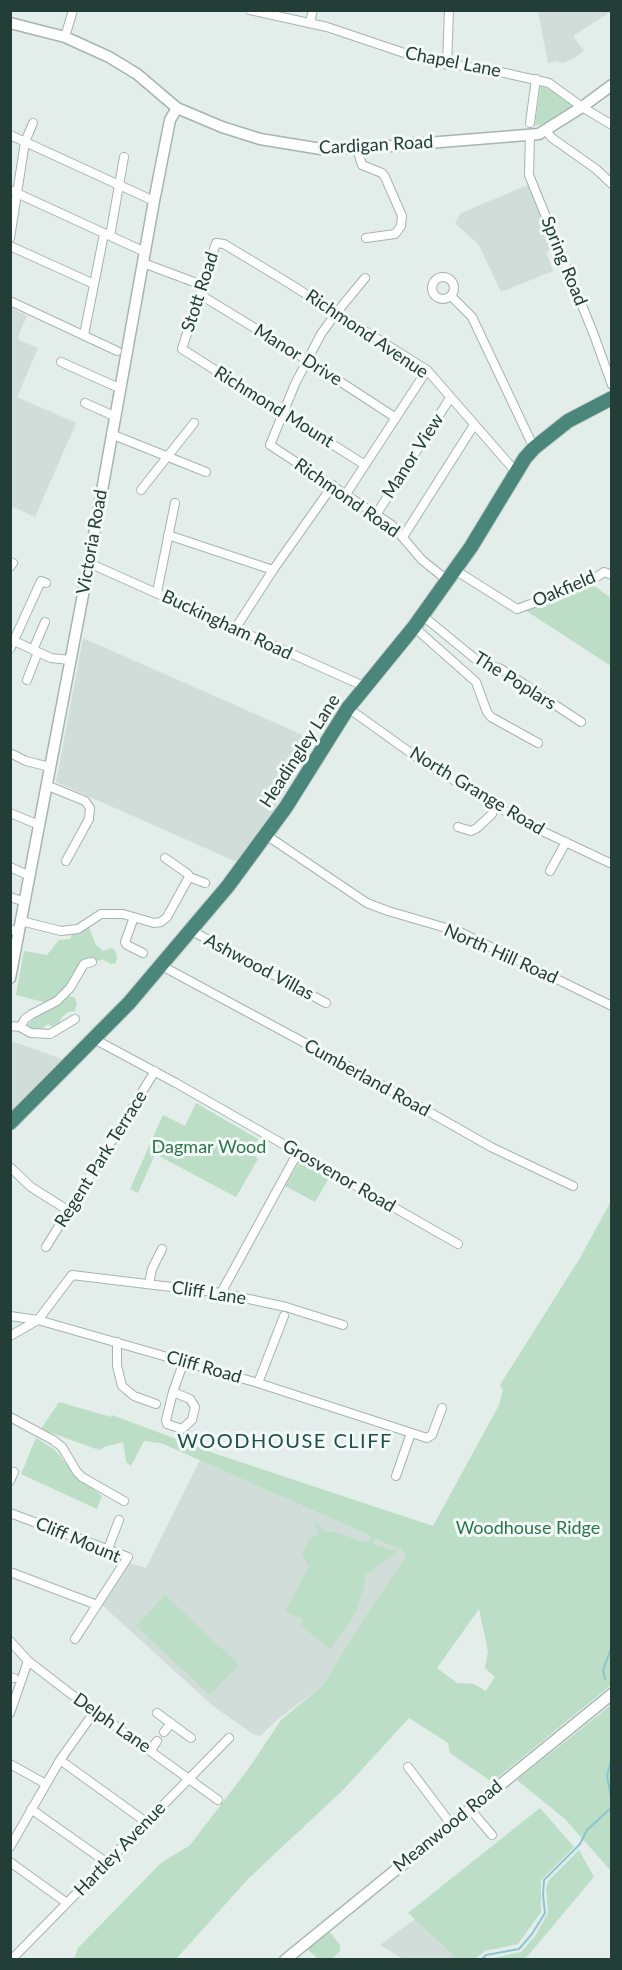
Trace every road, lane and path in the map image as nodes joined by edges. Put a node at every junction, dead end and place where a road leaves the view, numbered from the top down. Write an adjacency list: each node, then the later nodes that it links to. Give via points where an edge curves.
1 (73, 10): 7 (street)
2 (314, 10): 5 (street)
3 (449, 10): 8 (street)
4 (254, 11): 5 (street, Chapel Lane)
5 (310, 22): 8 (street, Chapel Lane)
6 (10, 23): 7 (street, Cardigan Road)
7 (65, 37): 12 (street, Cardigan Road, via 137,74)
8 (447, 65): 9 (street, Chapel Lane)
9 (536, 79): 11 (street, Chapel Lane, via 549,83); 14 (street)
10 (612, 85): 11 (street, Cardigan Road)
11 (582, 107): 15 (street, Chapel Lane); 16 (street, Cardigan Road)
12 (177, 108): 20 (street, Cardigan Road, via 261,139 321,149); 25 (street, Victoria Road, via 170,120)
13 (33, 123): 19 (street)
14 (530, 123)
15 (612, 125)
16 (546, 130): 18 (street, Cardigan Road); 22 (street)
17 (10, 135): 19 (street)
18 (530, 135): 20 (street, Cardigan Road); 45 (street, Spring Road, via 529,175)
19 (25, 142): 23 (street); 24 (street)
20 (357, 148): 28 (street, via 362,165 385,177 402,216 401,226 394,234)
21 (124, 157): 23 (street)
22 (612, 184)
23 (119, 185): 25 (street); 26 (street)
24 (14, 192): 26 (street); 27 (street)
25 (154, 201): 31 (street, Victoria Road)
26 (106, 235): 31 (street); 33 (street)
27 (10, 238)
28 (366, 238)
29 (224, 244): 34 (street, Stott Road, via 216,243 212,249); 38 (street, Richmond Avenue)
30 (10, 246): 33 (street)
31 (144, 258): 34 (street); 46 (street, Victoria Road)
32 (365, 278): 38 (street)
33 (94, 284): 39 (street)
34 (202, 285): 35 (street, Stott Road)
35 (200, 294): 40 (street, Stott Road); 42 (street, Manor Drive)
36 (451, 296): 56 (street, via 472,317)
37 (10, 301): 39 (street)
38 (337, 312): 42 (street); 44 (street, Richmond Avenue)
39 (84, 335): 41 (street)
40 (182, 349): 50 (street, Richmond Mount)
41 (117, 351)
42 (307, 360): 50 (street); 52 (street, Manor Drive)
43 (61, 362): 46 (street)
44 (427, 370): 47 (street, Richmond Avenue); 52 (street)
45 (612, 385)
46 (119, 388): 51 (street, Victoria Road)
47 (450, 398): 54 (street, Richmond Avenue); 65 (street, Manor View)
48 (612, 398): 56 (highway, Headingley Lane, via 568,421)
49 (85, 403): 51 (street)
50 (283, 411): 58 (street, Richmond Mount); 61 (street, Richmond Road, via 270,445)
51 (114, 416): 55 (street, Victoria Road)
52 (396, 418): 58 (street)
53 (194, 423): 57 (street)
54 (474, 425): 60 (street, Richmond Avenue); 67 (street)
55 (111, 434): 57 (street); 68 (street, Victoria Road)
56 (534, 448): 60 (highway, Headingley Lane)
57 (167, 456): 59 (street); 62 (street)
58 (365, 465): 63 (street)
59 (206, 472)
60 (516, 472): 70 (highway, Headingley Lane)
61 (333, 485): 63 (street, Richmond Road); 69 (street)
62 (141, 490)
63 (346, 494): 65 (street, Richmond Road)
64 (175, 503): 66 (street)
65 (376, 515): 67 (street, Richmond Road)
66 (168, 535): 69 (street); 73 (street)
67 (403, 537): 70 (street, Richmond Road, via 422,560)
68 (89, 563): 73 (street, Buckingham Road); 80 (street, Victoria Road)
69 (273, 570): 77 (street)
70 (451, 575): 71 (street, Oakfield, via 517,609 604,572); 74 (highway, Headingley Lane)
71 (612, 575)
72 (46, 583): 78 (street, via 41,581)
73 (157, 592): 77 (street, Buckingham Road)
74 (423, 616): 76 (highway, Headingley Lane); 84 (street, The Poplars, via 479,662 501,669)
75 (45, 622): 79 (street)
76 (414, 627): 82 (highway, Headingley Lane); 85 (street, via 477,682 491,717)
77 (235, 629): 82 (street, Buckingham Road)
78 (12, 644): 79 (street)
79 (35, 651): 80 (street); 81 (street)
80 (70, 660): 87 (street, Victoria Road)
81 (27, 680)
82 (365, 689): 83 (highway, Headingley Lane)
83 (348, 708): 89 (street, North Grange Road, via 422,761); 93 (highway, Headingley Lane)
84 (581, 722)
85 (538, 743)
86 (10, 753): 87 (street)
87 (50, 767): 88 (street, Victoria Road)
88 (46, 784): 91 (street, Victoria Road); 96 (street, via 85,801 90,808 89,819)
89 (496, 805): 92 (street, via 477,828 471,831); 94 (street, North Grange Road)
90 (10, 813): 91 (street)
91 (39, 825): 100 (street, Victoria Road)
92 (458, 827)
93 (266, 835): 108 (highway, Headingley Lane); 114 (street, North Hill Road, via 367,903 460,932)
94 (566, 842): 97 (street, North Grange Road); 99 (street)
95 (165, 858): 101 (street)
96 (66, 861)
97 (612, 864)
98 (10, 867): 100 (street)
99 (550, 872)
100 (30, 876): 104 (street, Victoria Road)
101 (189, 877): 102 (street); 105 (street, via 167,917 154,923)
102 (205, 883)
103 (10, 897): 104 (street)
104 (25, 902): 106 (street, Victoria Road)
105 (134, 917): 106 (street, via 101,914 78,929 61,931); 109 (street, via 125,942)
106 (21, 921): 107 (street, Victoria Road)
107 (15, 931): 112 (street, Victoria Road)
108 (192, 931): 111 (highway, Headingley Lane); 113 (street, Ashwood Villas)
109 (143, 953)
110 (92, 962): 117 (street, via 84,964 64,995 25,1019)
111 (162, 966): 118 (highway, Headingley Lane); 123 (street, Cumberland Road, via 491,1146)
112 (10, 978)
113 (326, 1003)
114 (612, 1006)
115 (75, 1019): 117 (street, via 50,1034 31,1033)
116 (10, 1026): 117 (street)
117 (20, 1027)
118 (94, 1040): 119 (street, Grosvenor Road); 120 (highway, Headingley Lane)
119 (155, 1071): 121 (street, Grosvenor Road); 124 (street, Regent Park Terrace)
120 (10, 1123)
121 (298, 1152): 125 (street, Grosvenor Road); 129 (street)
122 (10, 1167): 124 (street, via 31,1187)
123 (573, 1186)
124 (69, 1211): 126 (street, Regent Park Terrace)
125 (458, 1244)
126 (46, 1247)
127 (162, 1249): 128 (street)
128 (149, 1284): 129 (street, Cliff Lane); 132 (street, Cliff Lane, via 72,1275)
129 (221, 1293): 133 (street, Cliff Lane)
130 (10, 1316): 132 (street, Cliff Road)
131 (284, 1316): 137 (street)
132 (38, 1320): 134 (street); 135 (street, Cliff Road)
133 (343, 1325)
134 (10, 1336)
135 (117, 1342): 136 (street, Cliff Road); 139 (street, via 122,1386 134,1396)
136 (184, 1361): 137 (street, Cliff Road); 138 (street)
137 (258, 1383): 142 (street, Cliff Road)
138 (173, 1392): 138 (street, via 166,1420 182,1429 192,1420 195,1407 190,1399)
139 (156, 1404)
140 (442, 1408): 142 (street, via 430,1437)
141 (10, 1417): 146 (street, via 53,1440 82,1477)
142 (411, 1433): 144 (street)
143 (14, 1472): 145 (street)
144 (396, 1476)
145 (10, 1481)
146 (124, 1501)
147 (10, 1513): 149 (street, Cliff Mount)
148 (118, 1520): 149 (street)
149 (108, 1549): 151 (street, Cliff Mount, via 128,1557)
150 (10, 1572): 151 (street)
151 (97, 1605): 152 (street, Cliff Mount)
152 (75, 1638)
153 (10, 1641): 154 (street, Delph Lane)
154 (28, 1661): 156 (street, Delph Lane); 157 (street)
155 (612, 1694): 172 (street, Meanwood Road)
156 (95, 1712): 164 (street, Delph Lane); 165 (street)
157 (10, 1713)
158 (157, 1713): 159 (street)
159 (171, 1723): 160 (street); 161 (street)
160 (164, 1732)
161 (191, 1738)
162 (229, 1738): 168 (street, Hartley Avenue)
163 (157, 1741): 164 (street)
164 (150, 1750): 168 (street, Delph Lane)
165 (60, 1760): 169 (street); 173 (street)
166 (10, 1764): 169 (street)
167 (408, 1767): 174 (street)
168 (188, 1779): 170 (street, Delph Lane); 173 (street, Hartley Avenue)
169 (46, 1784): 171 (street)
170 (218, 1800)
171 (31, 1809): 176 (street); 178 (street)
172 (470, 1809): 174 (street, Meanwood Road); 175 (street)
173 (146, 1822): 178 (street, Hartley Avenue)
174 (451, 1824): 181 (street, Meanwood Road)
175 (492, 1835)
176 (10, 1846)
177 (10, 1862): 179 (street)
178 (106, 1862): 179 (street, Hartley Avenue)
179 (67, 1903): 180 (street, Hartley Avenue)
180 (11, 1959)
181 (285, 1959)

